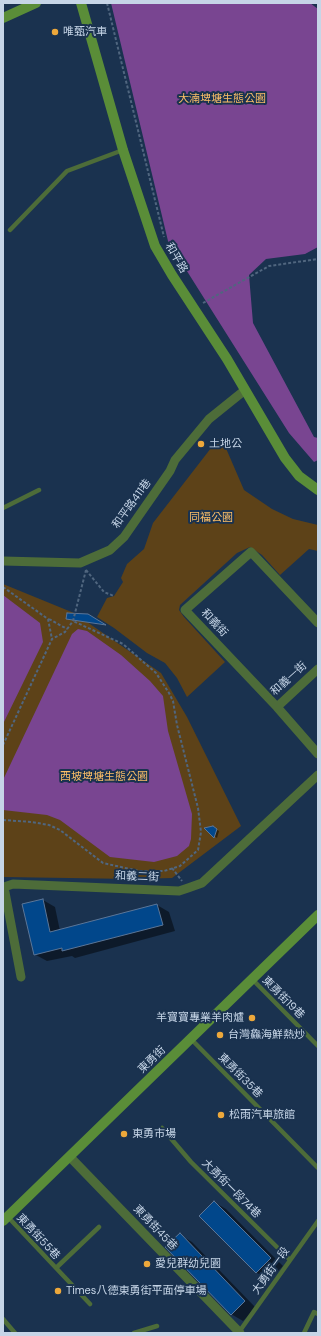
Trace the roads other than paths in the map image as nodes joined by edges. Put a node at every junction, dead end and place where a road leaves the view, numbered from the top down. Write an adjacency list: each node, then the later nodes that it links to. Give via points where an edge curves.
1 (36, 3): 3 (street)
2 (81, 3): 4 (street, 和平路)
3 (3, 18)
4 (123, 150): 5 (lane, via 68,171); 6 (street, 和平路, via 155,246)
5 (10, 230)
6 (245, 390): 8 (street, 和平路, via 285,458 299,476); 10 (street, 和平路411巷, via 209,419 175,460 124,537 110,550 80,563)
7 (39, 490): 9 (lane)
8 (318, 490)
9 (3, 508)
10 (3, 561)
11 (318, 623): 13 (street, 和義街, via 251,552 186,610)
12 (318, 669): 13 (street, 和義一街)
13 (277, 707): 14 (street, 和義街)
14 (318, 754)
15 (318, 775): 17 (street, 和義二街, via 202,883 188,888 179,891 14,884 4,887)
16 (318, 915): 18 (street, 東勇街)
17 (21, 977)
18 (252, 979): 19 (street, 東勇街); 20 (lane, 東勇街19巷)
19 (191, 1039): 22 (street, 東勇街); 23 (lane, 東勇街35巷)
20 (318, 1046)
21 (162, 1128): 27 (lane, 大勇街一段74巷, via 191,1162)
22 (70, 1157): 24 (street, 東勇街); 33 (street, 東勇街45巷)
23 (318, 1168)
24 (5, 1219): 28 (lane, 東勇街55巷)
25 (318, 1221): 27 (lane, 大勇街一段)
26 (99, 1227): 28 (lane, 東勇街55巷)
27 (290, 1260): 33 (lane, 大勇街一段)
28 (56, 1268): 29 (lane, 東勇街55巷)
29 (90, 1304)
30 (316, 1313): 36 (lane)
31 (3, 1319): 34 (lane)
32 (157, 1326): 35 (lane)
33 (239, 1332)
34 (15, 1333)
35 (134, 1333)
36 (304, 1333)

